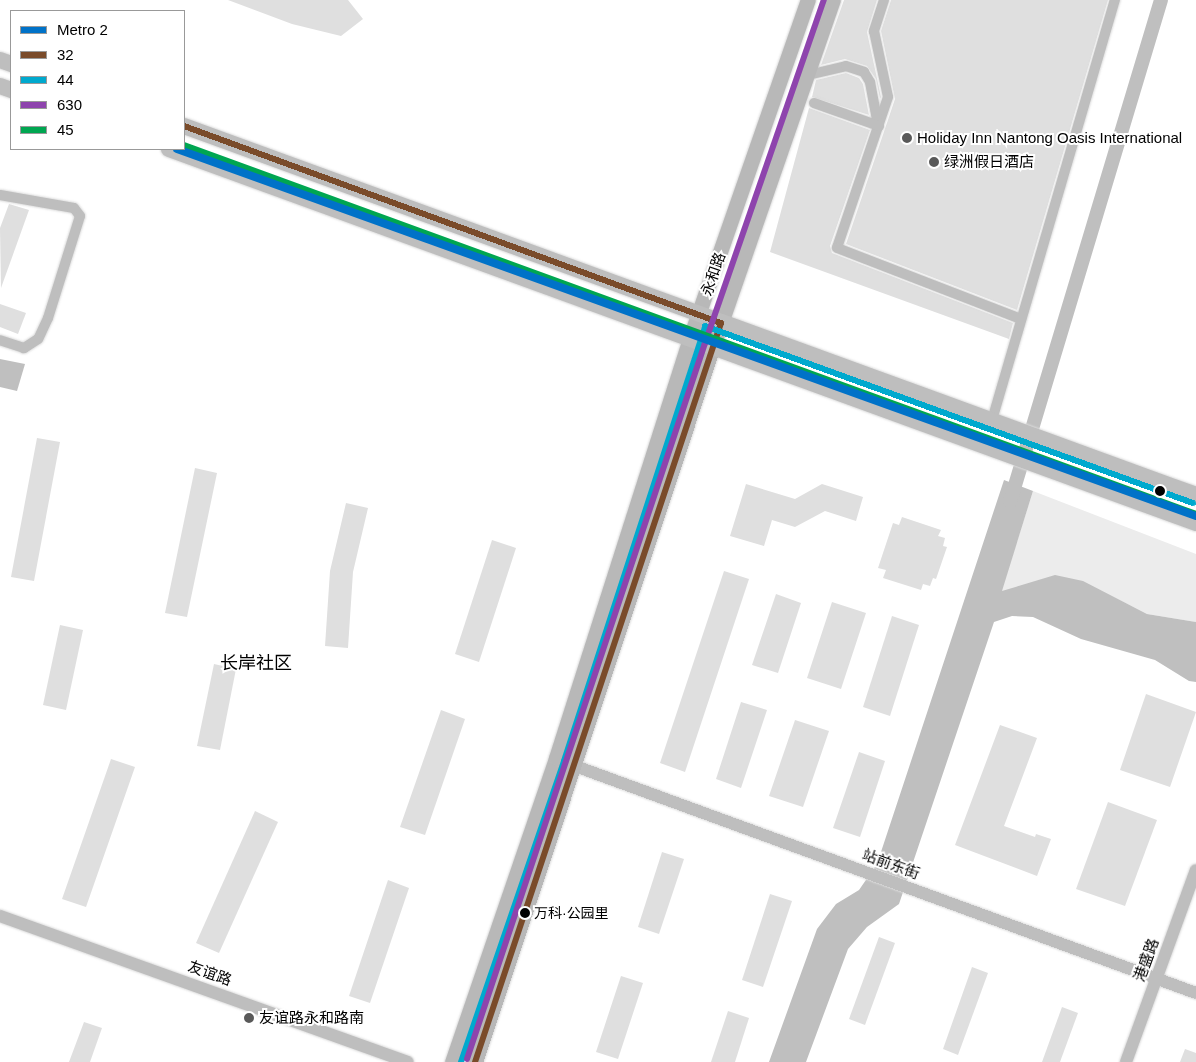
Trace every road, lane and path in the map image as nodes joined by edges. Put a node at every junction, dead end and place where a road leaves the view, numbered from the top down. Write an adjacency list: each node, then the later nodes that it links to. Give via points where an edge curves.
1 (808, 0): 11 (main road, 永和路)
2 (833, 0): 5 (main road, 永和路)
3 (884, 0): 8 (street, via 874,31 888,97)
4 (1115, 0): 12 (street)
5 (808, 75): 8 (street, via 846,66 864,72 870,82); 13 (main road, 永和路)
6 (814, 103): 8 (street)
7 (185, 126): 11 (main road)
8 (879, 126): 12 (street, via 838,248)
9 (172, 150): 14 (main road)
10 (0, 195): 15 (street, via 74,208 80,216 48,318 38,338 24,348)
11 (699, 315): 13 (main road); 14 (main road, 永和路)
12 (1021, 319): 17 (street)
13 (722, 323): 16 (main road, 永和路); 17 (main road)
14 (690, 338): 16 (main road); 26 (main road, 永和路, via 556,758)
15 (0, 340)
16 (713, 346): 19 (main road); 20 (main road, 永和路)
17 (992, 420): 18 (main road)
18 (1196, 494)
19 (1196, 523)
20 (575, 766): 23 (street, 站前东街); 27 (main road, 永和路)
21 (1196, 870): 23 (street, 港盛路)
22 (0, 916): 25 (street, 友谊路)
23 (1156, 978): 24 (street, 站前东街); 28 (street, 港盛路)
24 (1196, 993)
25 (408, 1062)
26 (452, 1062)
27 (475, 1062)
28 (1126, 1062)

